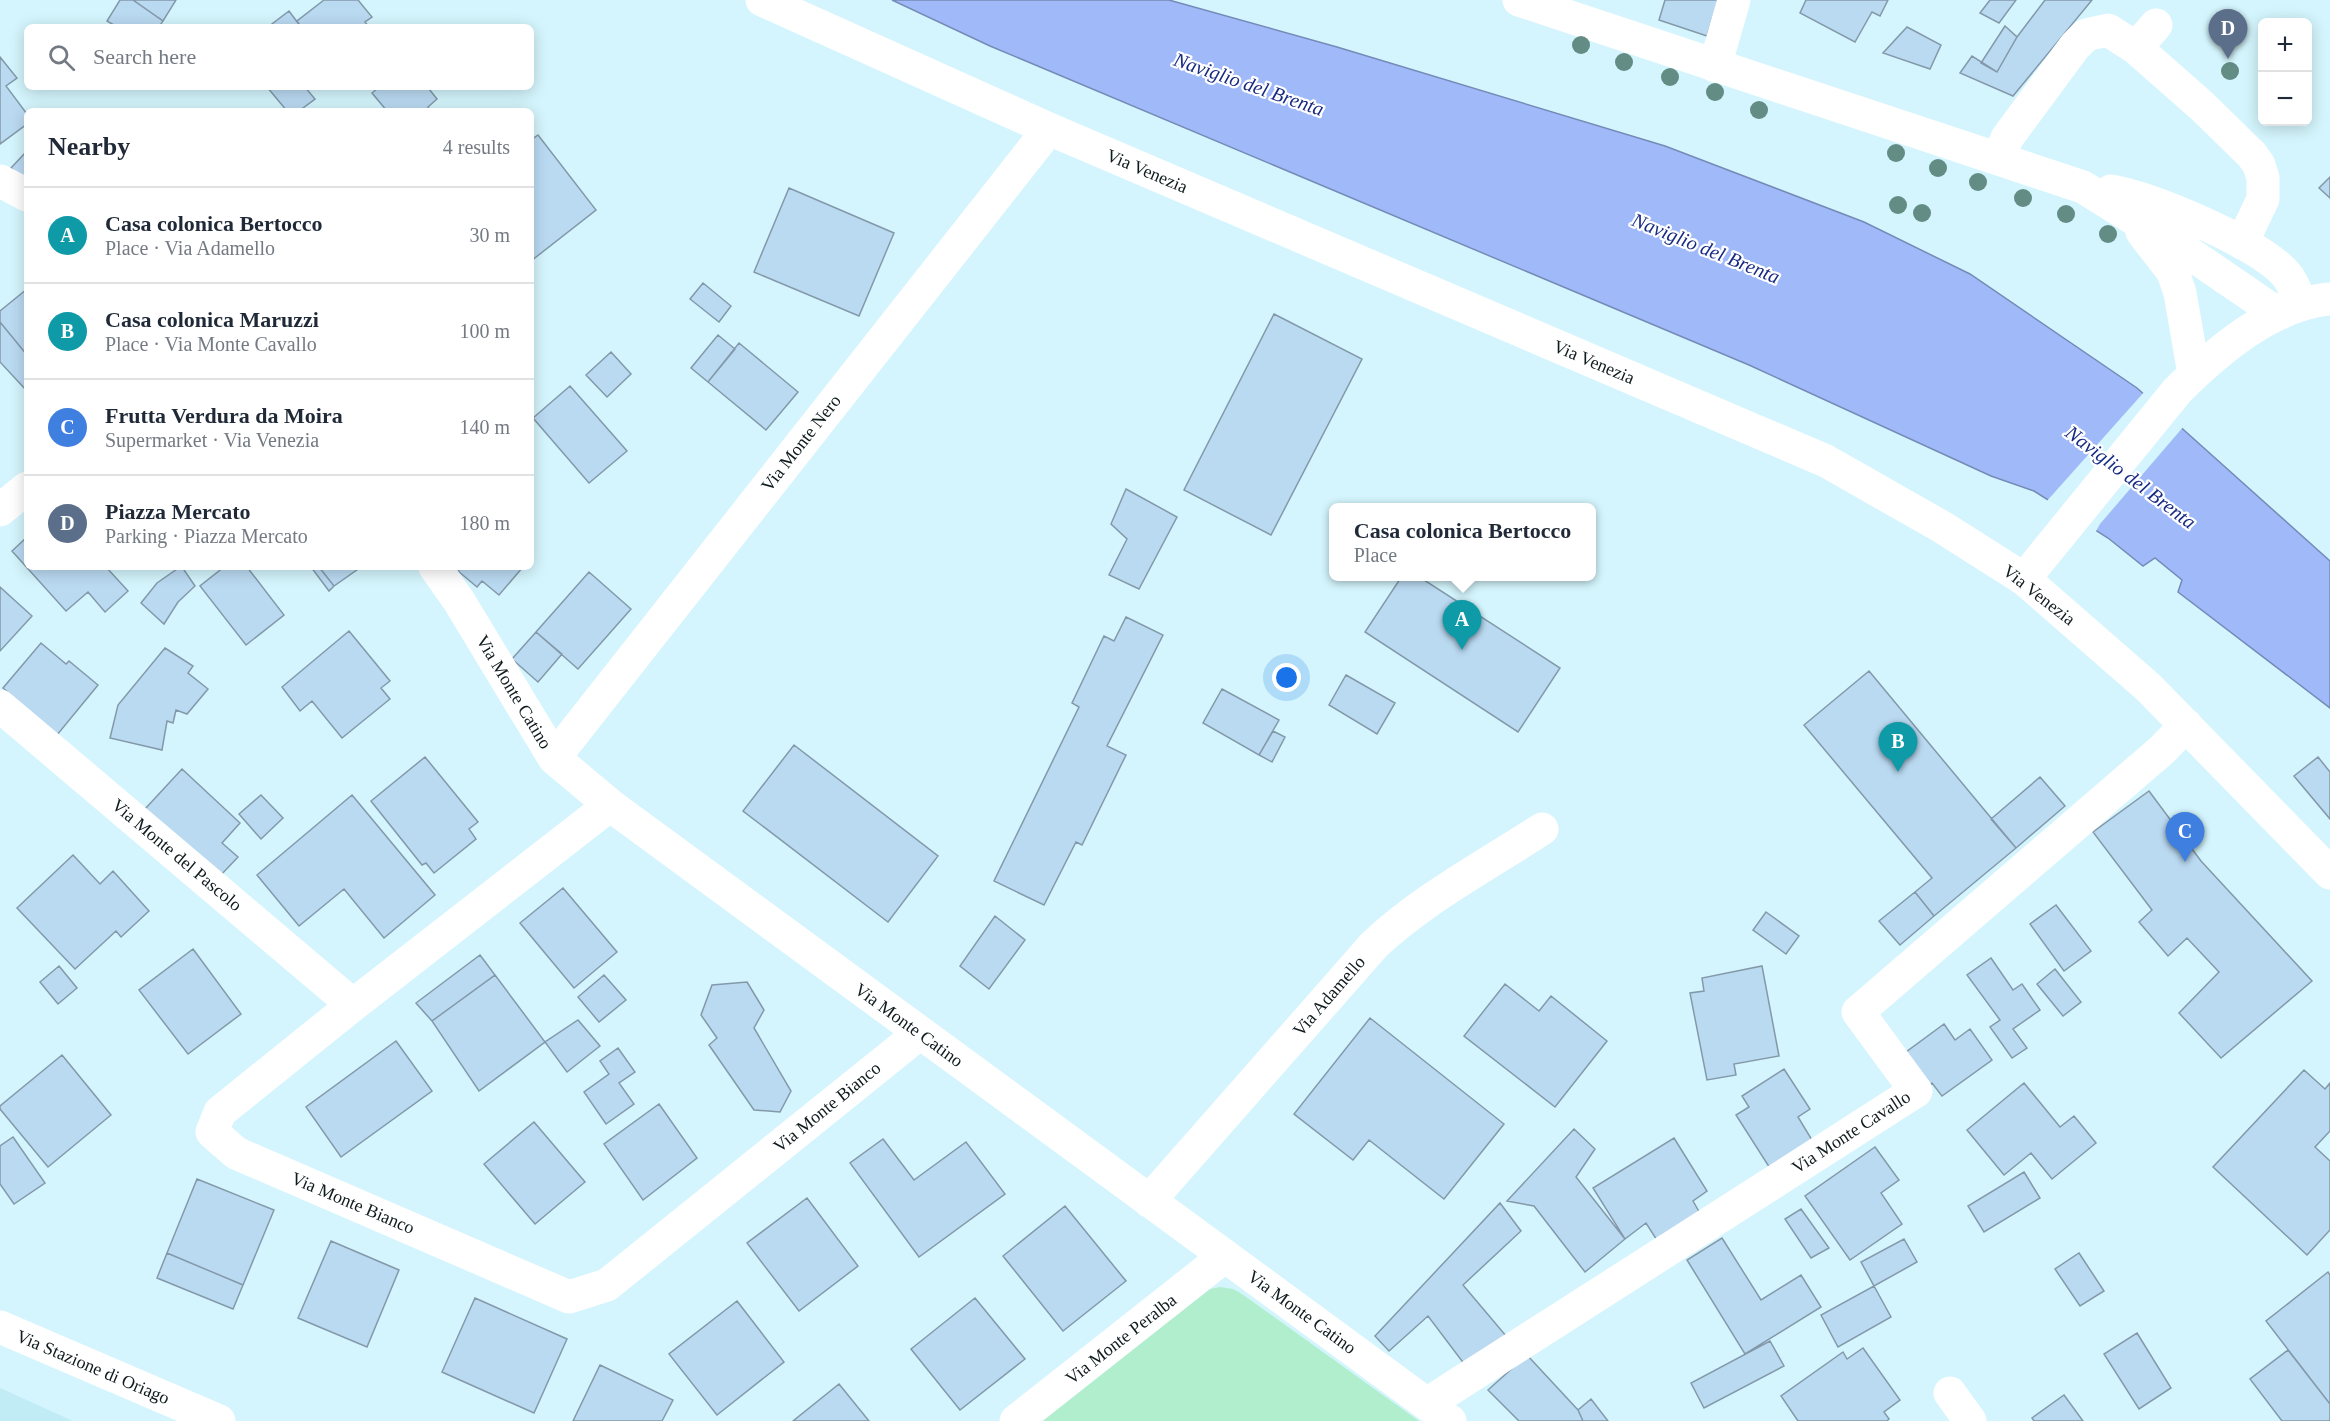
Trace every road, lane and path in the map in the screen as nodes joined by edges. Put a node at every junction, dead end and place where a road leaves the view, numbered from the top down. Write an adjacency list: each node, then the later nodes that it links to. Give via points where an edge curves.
1 (762, 0): 5 (street, Via Venezia)
2 (1519, 0): 4 (street)
3 (1734, 0): 4 (street)
4 (1715, 66): 6 (street)
5 (1049, 129): 16 (street, Via Venezia, via 1826,461); 19 (street, Via Monte Nero)
6 (1999, 158): 8 (street); 10 (street, via 2007,138 2086,35 2108,30 2146,37 2203,107 2259,165 2262,199)
7 (0, 181): 9 (street)
8 (2083, 187): 10 (street, via 2137,196); 11 (street, via 2268,307); 12 (street, via 2142,231 2173,272 2180,293)
9 (24, 193)
10 (2242, 243): 11 (street, via 2284,272)
11 (2304, 306): 12 (street, via 2232,342)
12 (2186, 383): 16 (street)
13 (24, 491): 14 (street)
14 (0, 510)
15 (437, 570): 19 (street, Via Monte Catino)
16 (2024, 579): 18 (street, Via Venezia)
17 (0, 706): 23 (street, Via Monte del Pascolo)
18 (2186, 725): 22 (street, Via Venezia); 29 (street, Via Monte Cavallo, via 2162,750 1858,1012 1916,1091)
19 (554, 758): 20 (street, Via Monte Catino)
20 (610, 805): 23 (street, Via Monte Bianco); 24 (street, Via Monte Catino)
21 (1542, 829): 25 (street, Via Adamello, via 1396,924)
22 (2330, 873)
23 (353, 1005): 24 (street, Via Monte Bianco, via 220,1112 212,1132 236,1153 569,1297 607,1285)
24 (920, 1033): 25 (street, Via Monte Catino)
25 (1149, 1201): 26 (street, Via Monte Catino)
26 (1225, 1256): 29 (street, Via Monte Catino); 31 (street, Via Monte Peralba)
27 (0, 1327): 30 (street, Via Stazione di Oriago)
28 (1950, 1394): 32 (street)
29 (1438, 1412)
30 (219, 1421)
31 (1016, 1421)
32 (1970, 1421)

